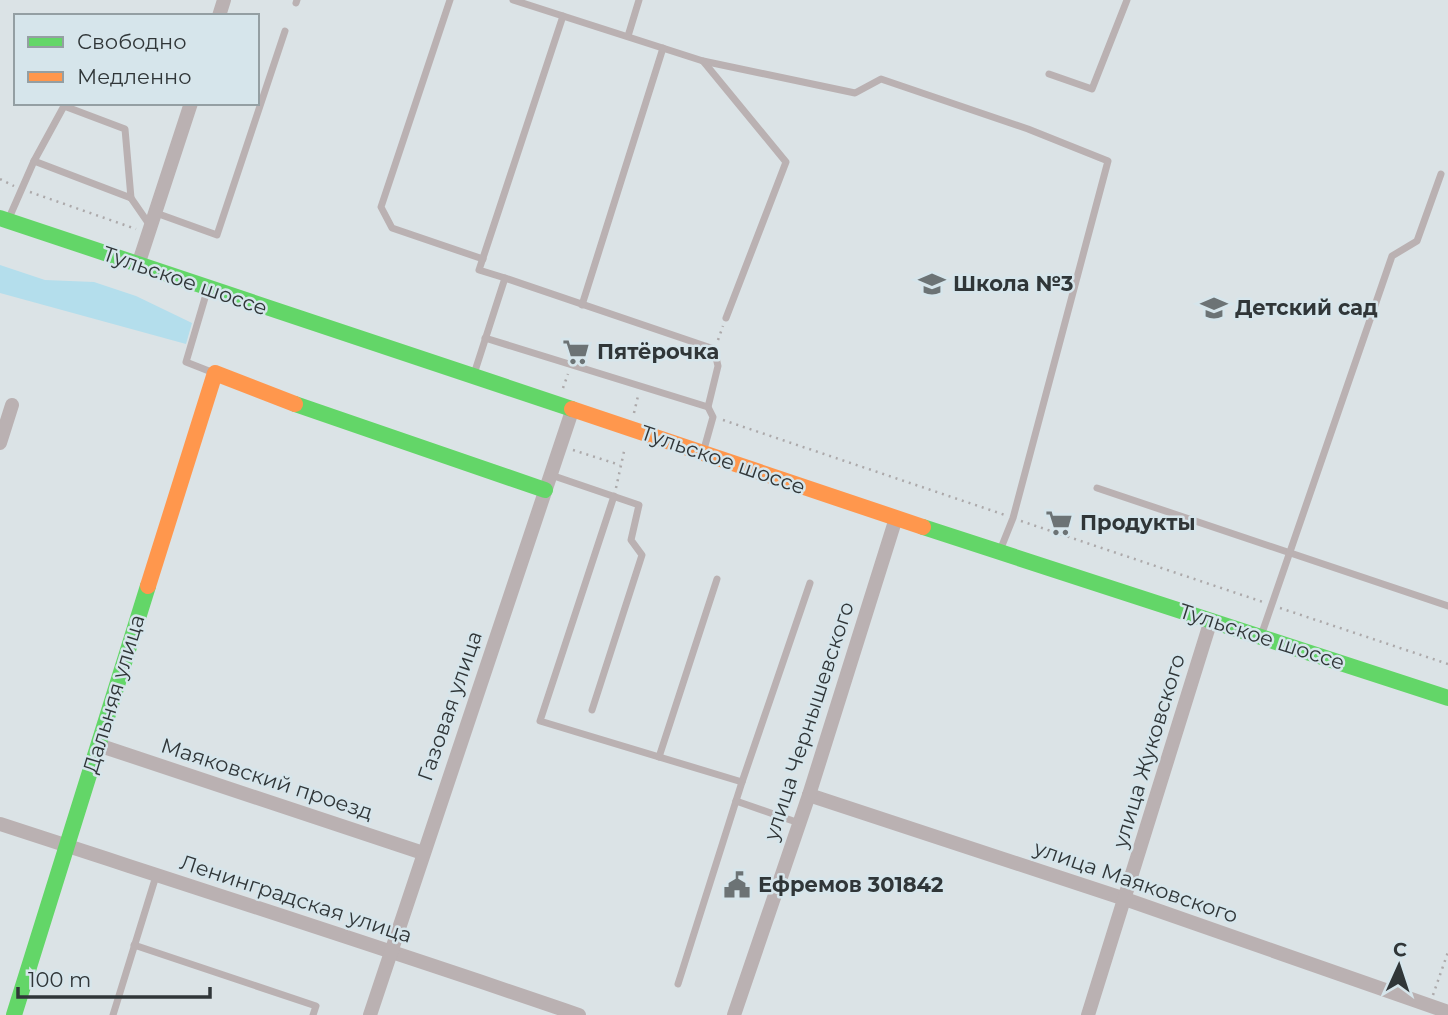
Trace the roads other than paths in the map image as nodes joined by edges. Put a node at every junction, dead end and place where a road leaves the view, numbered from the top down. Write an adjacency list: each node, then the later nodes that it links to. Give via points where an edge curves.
1 (450, 0): 18 (lane, via 381,207 392,228)
2 (513, 0): 5 (lane)
3 (639, 0): 7 (lane)
4 (1128, 0): 10 (lane, via 1092,89)
5 (563, 16): 7 (lane); 18 (lane)
6 (285, 31): 15 (lane, via 217,235)
7 (628, 36): 8 (lane)
8 (663, 48): 9 (lane); 22 (lane)
9 (703, 61): 23 (lane, via 786,162); 36 (lane, via 855,93 881,79 1108,161 1013,518)
10 (1049, 74)
11 (190, 105): 15 (street)
12 (34, 161): 14 (lane); 14 (lane, via 64,106 125,129); 16 (lane)
13 (1441, 174): 37 (lane, via 1417,241 1392,256)
14 (131, 198): 17 (lane)
15 (156, 213): 17 (street)
16 (4, 219): 19 (main road, Тульское шоссе)
17 (150, 231): 19 (street)
18 (483, 258): 20 (lane, via 479,270)
19 (138, 265): 21 (main road, Тульское шоссе)
20 (505, 278): 22 (lane); 24 (lane)
21 (208, 289): 25 (lane, via 186,362); 26 (main road, Тульское шоссе)
22 (582, 305): 28 (lane, via 715,349 718,366)
23 (726, 318)
24 (485, 338): 26 (lane); 28 (lane)
25 (215, 373): 32 (main road, via 305,408); 45 (main road, Дальняя улица)
26 (473, 377): 29 (main road, Тульское шоссе)
27 (12, 405): 30 (street)
28 (708, 407): 31 (lane, via 713,417)
29 (572, 411): 31 (main road, Тульское шоссе); 32 (street, Газовая улица)
30 (0, 443)
31 (702, 454): 35 (main road, Тульское шоссе)
32 (548, 482): 34 (lane); 53 (street, Газовая улица)
33 (1097, 488): 37 (lane)
34 (614, 496): 44 (lane, via 639,505 631,540 642,555); 46 (lane, via 540,721)
35 (896, 518): 36 (main road, Тульское шоссе); 48 (street, улица Чернышевского)
36 (1000, 551): 41 (main road, Тульское шоссе)
37 (1289, 553): 40 (lane); 42 (lane)
38 (717, 579): 46 (lane)
39 (810, 583): 47 (lane)
40 (1448, 606)
41 (1211, 620): 42 (main road, Тульское шоссе); 55 (street, улица Жуковского)
42 (1260, 637): 43 (main road, Тульское шоссе)
43 (1448, 698)
44 (592, 710)
45 (98, 745): 52 (main road, Дальняя улица); 53 (street, Маяковский проезд)
46 (659, 757): 47 (lane)
47 (742, 782): 49 (lane)
48 (809, 795): 50 (street, улица Чернышевского); 55 (street, улица Маяковского)
49 (736, 801): 50 (lane); 58 (lane)
50 (799, 823): 65 (street, улица Чернышевского)
51 (0, 824): 52 (street, Ленинградская улица)
52 (67, 846): 54 (street, Ленинградская улица); 60 (main road, Дальняя улица)
53 (423, 853): 57 (street, Газовая улица)
54 (156, 876): 56 (lane); 57 (street, Ленинградская улица)
55 (1125, 899): 59 (street, улица Маяковского); 66 (street, улица Жуковского)
56 (134, 945): 61 (lane); 62 (lane, via 316,1006)
57 (391, 950): 63 (street, Газовая улица); 64 (street, Ленинградская улица)
58 (678, 984)
59 (1448, 1014)
60 (14, 1015)
61 (113, 1015)
62 (313, 1015)
63 (370, 1015)
64 (579, 1015)
65 (734, 1015)
66 (1088, 1015)

